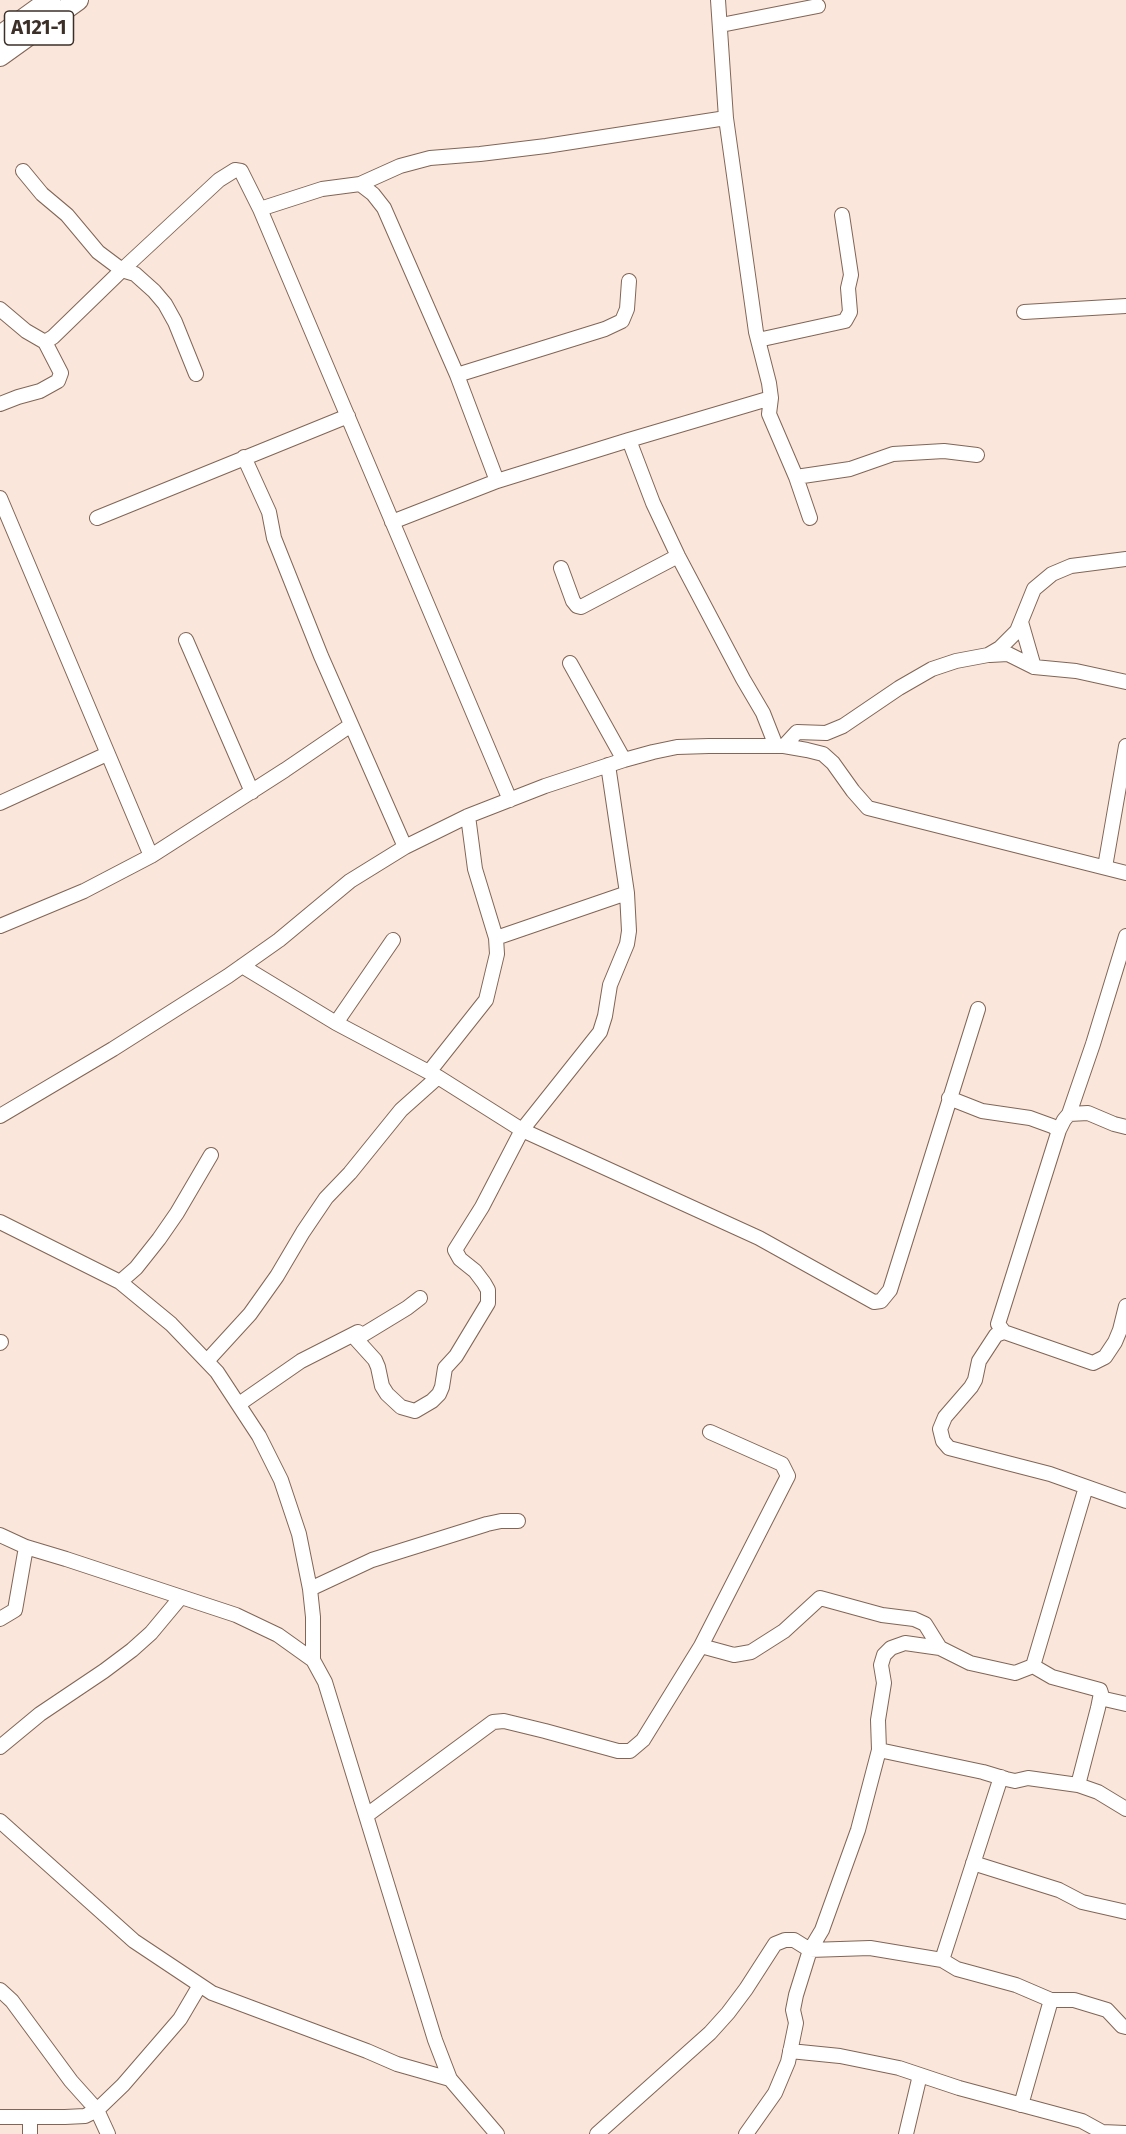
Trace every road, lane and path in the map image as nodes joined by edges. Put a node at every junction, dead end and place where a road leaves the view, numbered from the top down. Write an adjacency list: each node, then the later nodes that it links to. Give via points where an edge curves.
1 (50, 0): 6 (highway, A121-1)
2 (78, 0): 7 (highway, A121-1)
3 (718, 0): 5 (street)
4 (818, 6): 5 (street)
5 (721, 25): 8 (street)
6 (0, 36)
7 (0, 56)
8 (726, 118): 10 (street, via 535,147 430,158); 18 (street)
9 (23, 171): 13 (street, via 98,252)
10 (360, 184): 11 (street, via 322,189); 21 (street, via 384,208)
11 (260, 209): 13 (street, via 245,177 234,170); 24 (street)
12 (842, 215): 18 (street, via 851,275 850,312 845,321)
13 (122, 270): 19 (street); 20 (street, via 135,274 165,304)
14 (629, 281): 21 (street, via 622,321)
15 (1126, 306): 17 (street)
16 (0, 309): 19 (street)
17 (1024, 312)
18 (758, 340): 22 (street)
19 (45, 342): 23 (street, via 61,373 58,381 40,392)
20 (196, 374)
21 (457, 375): 29 (street)
22 (771, 398): 25 (street); 28 (street, via 769,414)
23 (0, 404)
24 (348, 416): 27 (street); 33 (street)
25 (629, 440): 29 (street); 34 (street)
26 (977, 455): 28 (street, via 944,451 893,454 850,469)
27 (244, 458): 32 (street); 43 (street, via 269,512 274,538)
28 (796, 477): 31 (street)
29 (497, 480): 33 (street)
30 (0, 498): 46 (street)
31 (810, 518)
32 (97, 519)
33 (392, 522): 50 (street)
34 (678, 556): 36 (street, via 581,607 573,601); 44 (street)
35 (1126, 559): 37 (street, via 1071,566 1052,574 1034,589)
36 (561, 568)
37 (1021, 622): 39 (street, via 1010,640); 41 (street)
38 (186, 640): 49 (street)
39 (988, 655): 41 (street, via 1008,654); 44 (street, via 932,669 843,726 826,733 797,732)
40 (570, 663): 47 (street)
41 (1034, 667): 42 (street)
42 (1126, 682)
43 (351, 725): 49 (street); 53 (street)
44 (780, 746): 47 (street, via 677,747); 55 (street, via 824,754 868,808)
45 (1126, 746): 55 (street)
46 (107, 754): 51 (street); 54 (street)
47 (624, 760): 48 (street)
48 (608, 765): 50 (street); 57 (street)
49 (252, 792): 54 (street)
50 (510, 800): 52 (street)
51 (1, 801)
52 (468, 816): 53 (street); 60 (street, via 475,869)
53 (405, 847): 62 (street, via 350,881)
54 (151, 856): 58 (street, via 84,891)
55 (1105, 867): 56 (street)
56 (1126, 873)
57 (627, 893): 60 (street); 70 (street, via 627,944 610,985 600,1032)
58 (0, 926)
59 (1126, 936): 67 (street)
60 (496, 938): 65 (street, via 497,954 486,1000)
61 (393, 940): 64 (street)
62 (242, 966): 64 (street); 68 (street)
63 (978, 1009): 66 (street)
64 (336, 1023): 65 (street)
65 (433, 1075): 70 (street); 79 (street, via 326,1198 250,1314)
66 (949, 1098): 70 (street, via 890,1290 881,1301 874,1302 759,1238); 71 (street, via 982,1111 1030,1118)
67 (1069, 1114): 69 (street, via 1088,1113); 71 (street)
68 (0, 1116)
69 (1126, 1127)
70 (522, 1130): 78 (street, via 455,1250 481,1278 489,1299 459,1352 445,1368 439,1394 416,1411 401,1407 382,1386 375,1360)
71 (1059, 1130): 77 (street, via 1000,1311 998,1324)
72 (211, 1155): 74 (street, via 159,1239)
73 (0, 1222): 74 (street)
74 (120, 1282): 79 (street, via 171,1324)
75 (420, 1298): 78 (street)
76 (1126, 1306): 77 (street, via 1115,1342 1105,1357 1093,1363)
77 (1004, 1332): 82 (street, via 996,1335 979,1360 971,1387 945,1418 940,1429 943,1441 949,1448)
78 (356, 1339): 80 (street, via 358,1332 301,1361)
79 (207, 1361): 80 (street)
80 (239, 1404): 87 (street, via 271,1459 291,1504)
81 (710, 1432): 90 (street, via 782,1464 788,1476)
82 (1086, 1487): 83 (street); 93 (street)
83 (1126, 1501)
84 (518, 1521): 87 (street, via 487,1524 372,1560)
85 (0, 1535): 86 (street)
86 (26, 1547): 88 (street); 89 (street, via 15,1610)
87 (310, 1589): 92 (street)
88 (181, 1597): 92 (street, via 236,1615 278,1635); 96 (street, via 132,1650)
89 (0, 1619)
90 (701, 1646): 91 (street, via 734,1655 752,1652 820,1598 882,1616 914,1619 925,1624); 101 (street, via 643,1740 630,1751 498,1721)
91 (940, 1648): 93 (street, via 994,1670 1015,1674); 97 (street, via 905,1643 884,1655)
92 (313, 1660): 101 (street, via 325,1682)
93 (1033, 1666): 94 (street, via 1052,1677 1100,1690)
94 (1101, 1698): 95 (street); 99 (street)
95 (1126, 1704)
96 (0, 1747)
97 (879, 1750): 98 (street); 105 (street, via 837,1891)
98 (1001, 1777): 99 (street); 103 (street)
99 (1078, 1785): 100 (street)
100 (1126, 1809)
101 (367, 1815): 113 (street, via 415,1981)
102 (0, 1821): 107 (street, via 134,1941)
103 (973, 1863): 104 (street, via 1059,1890 1082,1902); 106 (street)
104 (1126, 1912)
105 (810, 1950): 106 (street, via 870,1948); 111 (street, via 796,1995); 123 (street, via 794,1940 775,1944 722,2020)
106 (942, 1960): 109 (street, via 957,1969 1016,1985)
107 (200, 1985): 113 (street, via 397,2064); 115 (street, via 180,2019)
108 (0, 1990): 115 (street)
109 (1051, 2000): 110 (street, via 1074,2000 1107,2010); 114 (street)
110 (1126, 2027)
111 (790, 2051): 112 (street, via 876,2062); 124 (street, via 775,2093)
112 (920, 2075): 114 (street); 125 (street)
113 (450, 2079): 122 (street)
114 (1021, 2104): 118 (street, via 1082,2121)
115 (97, 2110): 117 (street, via 85,2115); 121 (street)
116 (0, 2117): 117 (street)
117 (30, 2118): 120 (street)
118 (1102, 2133): 119 (street)
119 (1126, 2133)
120 (30, 2134)
121 (108, 2134)
122 (497, 2134)
123 (597, 2134)
124 (746, 2134)
125 (906, 2134)

